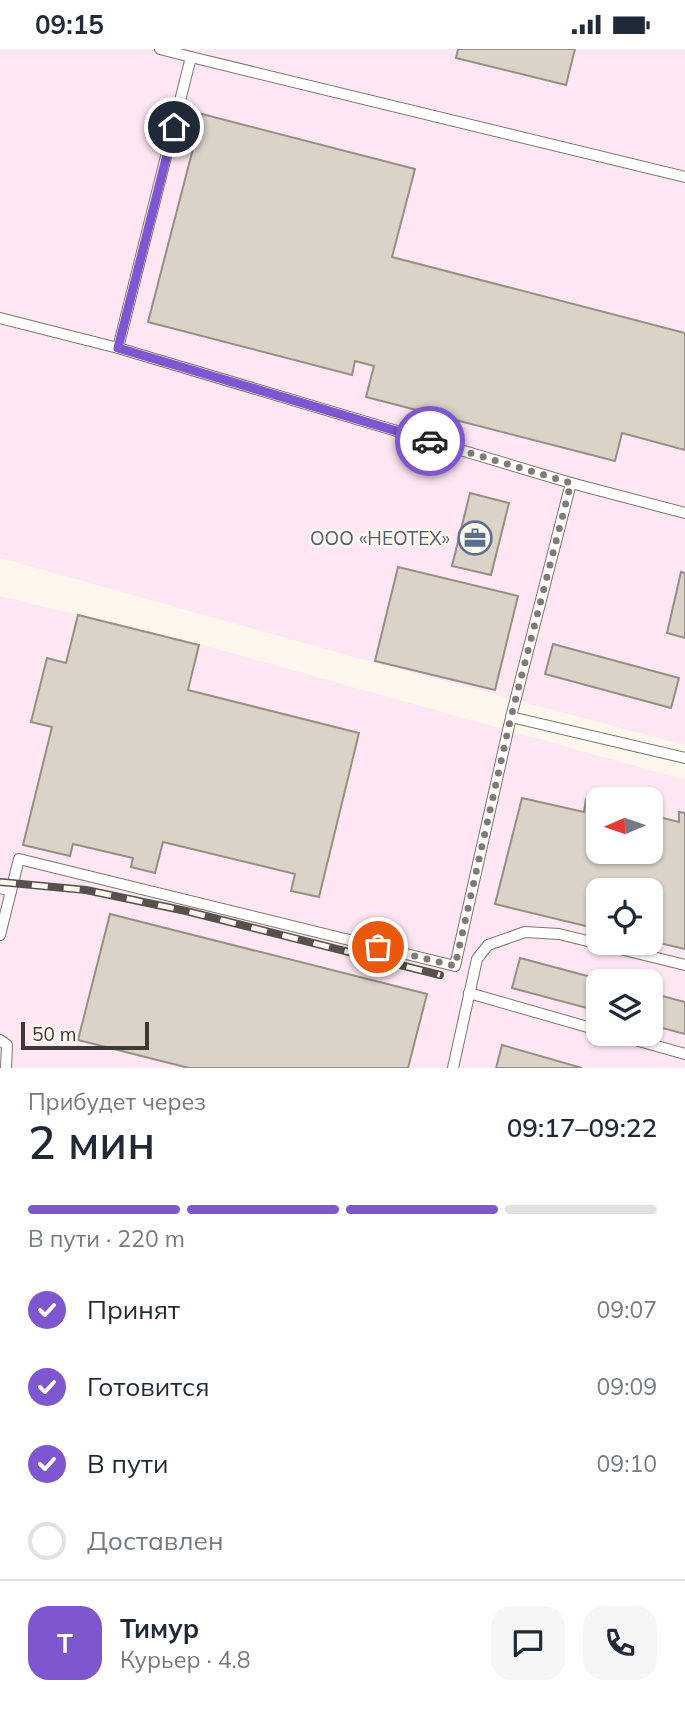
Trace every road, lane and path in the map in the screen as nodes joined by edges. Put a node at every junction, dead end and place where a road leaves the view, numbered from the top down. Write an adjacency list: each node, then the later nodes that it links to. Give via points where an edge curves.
1 (160, 49): 2 (lane)
2 (191, 57): 3 (lane); 5 (lane)
3 (685, 177)
4 (0, 318): 5 (lane)
5 (118, 348): 6 (lane)
6 (571, 483): 7 (lane); 8 (lane)
7 (685, 513)
8 (511, 717): 9 (lane); 10 (lane, via 455,966 19,859)
9 (685, 758)
10 (5, 890): 11 (lane)
11 (0, 935)
12 (685, 964): 13 (lane, via 559,934 525,932 488,945 477,959)
13 (469, 993): 14 (lane); 19 (lane)
14 (586, 1027)
15 (0, 1040): 18 (lane, via 7,1045)
16 (657, 1046): 17 (lane)
17 (685, 1054)
18 (6, 1068)
19 (453, 1068)

